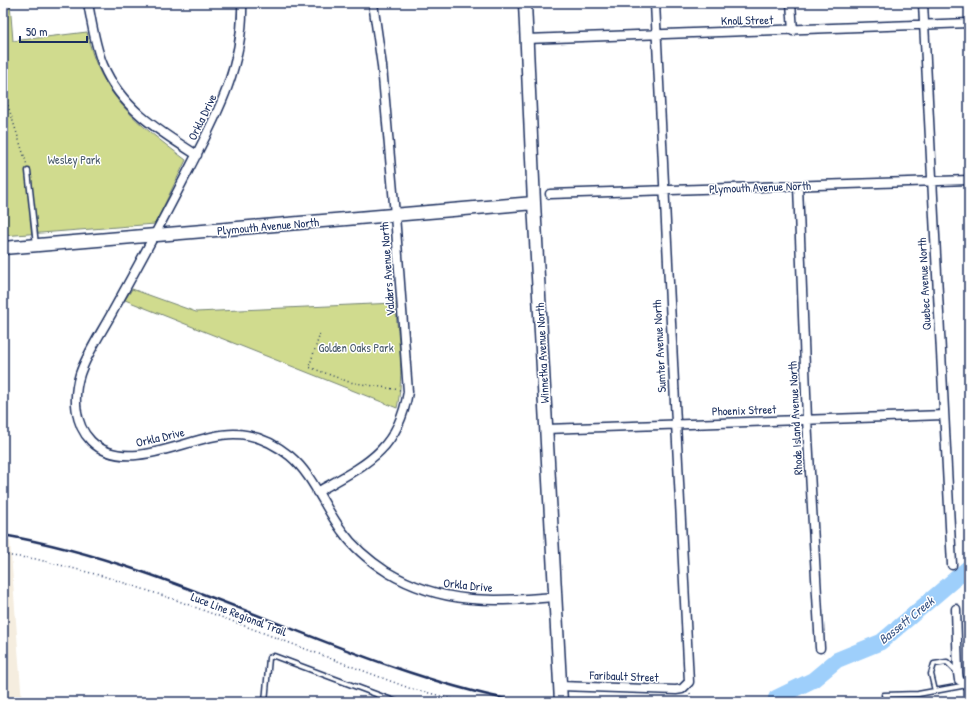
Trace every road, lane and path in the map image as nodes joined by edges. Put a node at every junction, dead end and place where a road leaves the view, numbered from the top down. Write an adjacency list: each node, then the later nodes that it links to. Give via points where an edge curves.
1 (88, 3): 14 (street, via 103,65 123,99 141,117)
2 (242, 3): 14 (street, Orkla Drive, via 236,65 217,116)
3 (373, 3): 22 (street, Valders Avenue North, via 382,66)
4 (525, 3): 12 (main road, Winnetka Avenue North)
5 (654, 3): 11 (street, Sumter Avenue North)
6 (791, 3): 10 (street)
7 (923, 3): 9 (street, Quebec Avenue North)
8 (969, 24): 9 (street, Knoll Street)
9 (924, 25): 10 (street, Knoll Street); 17 (street, Quebec Avenue North)
10 (793, 31): 11 (street, Knoll Street)
11 (656, 34): 12 (street, Knoll Street); 19 (street, Sumter Avenue North)
12 (526, 39): 21 (main road, Winnetka Avenue North)
13 (3, 90): 15 (path)
14 (197, 154): 23 (street, Orkla Drive)
15 (28, 171): 24 (lane)
16 (969, 180): 17 (street, Plymouth Avenue North)
17 (932, 181): 18 (street, Plymouth Avenue North); 28 (street, Quebec Avenue North)
18 (798, 186): 19 (street, Plymouth Avenue North); 29 (street, Rhode Island Avenue North)
19 (663, 190): 20 (street, Plymouth Avenue North); 30 (street, Sumter Avenue North)
20 (550, 194)
21 (534, 203): 22 (main road, Plymouth Avenue North); 31 (main road, Winnetka Avenue North)
22 (395, 216): 23 (main road, Plymouth Avenue North); 27 (street, Valders Avenue North)
23 (156, 235): 24 (main road, Plymouth Avenue North); 32 (street, Orkla Drive, via 80,372 75,401 83,430 92,442 102,448 116,454 131,456 216,435 250,436 267,441 295,460)
24 (36, 245): 25 (main road, Plymouth Avenue North)
25 (3, 248)
26 (320, 334): 27 (path, via 309,367 349,382)
27 (408, 392): 32 (street, Valders Avenue North, via 405,411 387,444 374,458)
28 (944, 415): 29 (street, Phoenix Street); 34 (street, Quebec Avenue North)
29 (807, 419): 30 (street, Phoenix Street); 37 (street, Rhode Island Avenue North)
30 (675, 424): 31 (street, Phoenix Street); 41 (street, Sumter Avenue North, via 689,677)
31 (546, 429): 35 (main road, Winnetka Avenue North)
32 (317, 492): 35 (street, Orkla Drive, via 342,531 358,550 406,582 447,597 471,600)
33 (3, 555): 46 (path, Luce Line Regional Trail, via 36,559 132,586 176,600 409,688)
34 (952, 565)
35 (555, 597): 40 (main road, Winnetka Avenue North)
36 (956, 609): 38 (street)
37 (820, 648)
38 (958, 673): 39 (street, via 959,680); 42 (lane, via 947,662 934,664 931,674)
39 (969, 685): 42 (lane)
40 (560, 686): 41 (street, Faribault Street, via 676,690); 47 (main road, Winnetka Avenue North)
41 (686, 687)
42 (935, 691): 43 (lane, via 900,696)
43 (884, 695)
44 (265, 702): 45 (lane, via 269,658 274,656)
45 (397, 702)
46 (465, 702)
47 (561, 702)

